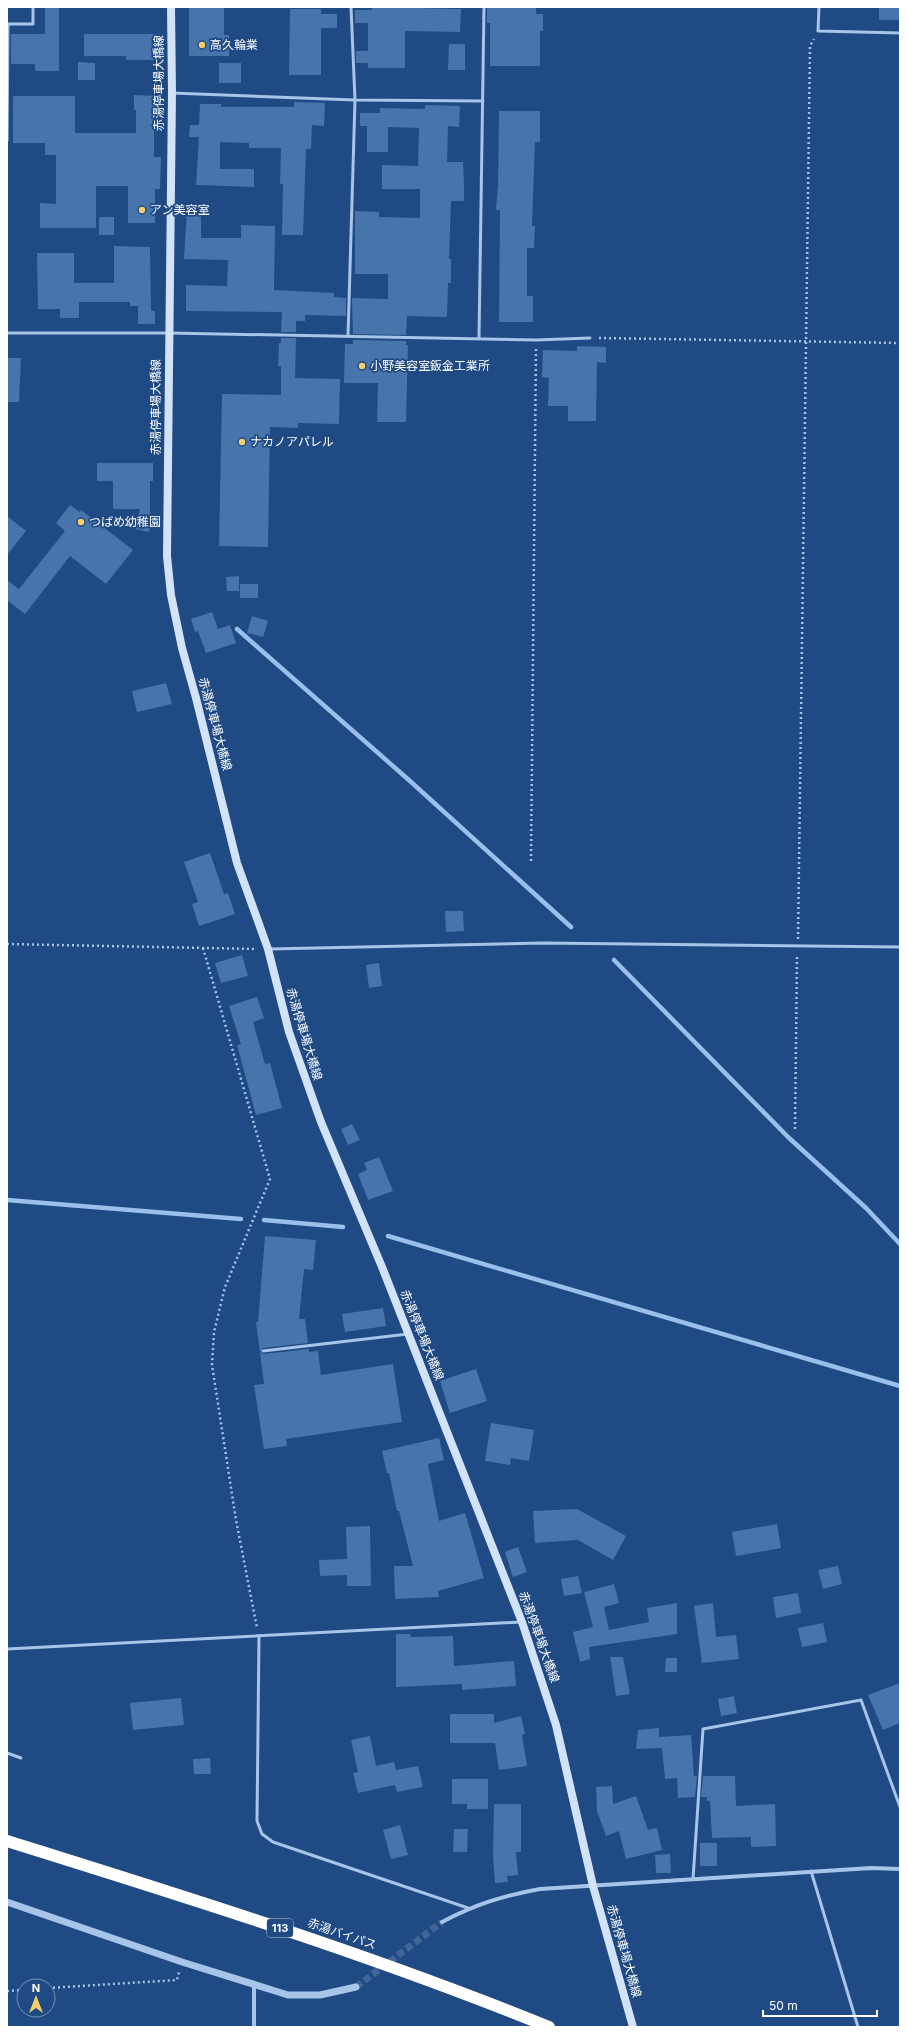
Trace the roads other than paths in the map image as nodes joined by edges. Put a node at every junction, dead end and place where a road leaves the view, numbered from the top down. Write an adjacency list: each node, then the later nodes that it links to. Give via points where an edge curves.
1 (33, 7): 6 (lane, via 33,24)
2 (171, 7): 8 (main road, 赤湯停車場大橋線)
3 (350, 7): 9 (lane)
4 (484, 7): 10 (lane)
5 (818, 7): 7 (lane, via 818,31)
6 (8, 24): 11 (lane)
7 (900, 33)
8 (172, 94): 9 (lane); 13 (main road, 赤湯停車場大橋線)
9 (355, 100): 10 (lane); 14 (lane)
10 (483, 101): 15 (lane)
11 (7, 141)
12 (7, 333): 13 (lane)
13 (169, 333): 14 (lane); 18 (main road, 赤湯停車場大橋線, via 167,556 171,595 237,863)
14 (348, 336): 15 (lane)
15 (479, 338): 16 (lane)
16 (590, 338)
17 (900, 947): 18 (lane, via 544,943)
18 (268, 949): 19 (main road, 赤湯停車場大橋線, via 302,1072)
19 (409, 1334): 20 (lane); 21 (main road, 赤湯停車場大橋線)
20 (263, 1351)
21 (522, 1622): 22 (lane); 31 (main road, 赤湯停車場大橋線, via 556,1725)
22 (259, 1636): 23 (lane); 33 (lane, via 257,1821 262,1834 273,1842)
23 (7, 1649)
24 (7, 1753): 25 (lane)
25 (21, 1758)
26 (900, 1806): 30 (lane, via 862,1700 704,1729)
27 (7, 1841): 38 (highway, 赤湯バイパス / 113, via 226,1909 364,1956)
28 (900, 1869): 29 (street)
29 (811, 1871): 30 (street); 40 (lane)
30 (693, 1879): 31 (street)
31 (593, 1886): 33 (street, via 540,1889 501,1896); 39 (main road, 赤湯停車場大橋線)
32 (7, 1902): 35 (street, via 182,1962)
33 (468, 1908): 34 (street)
34 (442, 1922)
35 (254, 1983): 36 (street, via 288,1995 320,1995); 37 (street)
36 (356, 1987)
37 (254, 2027)
38 (549, 2027)
39 (633, 2027)
40 (858, 2027)

